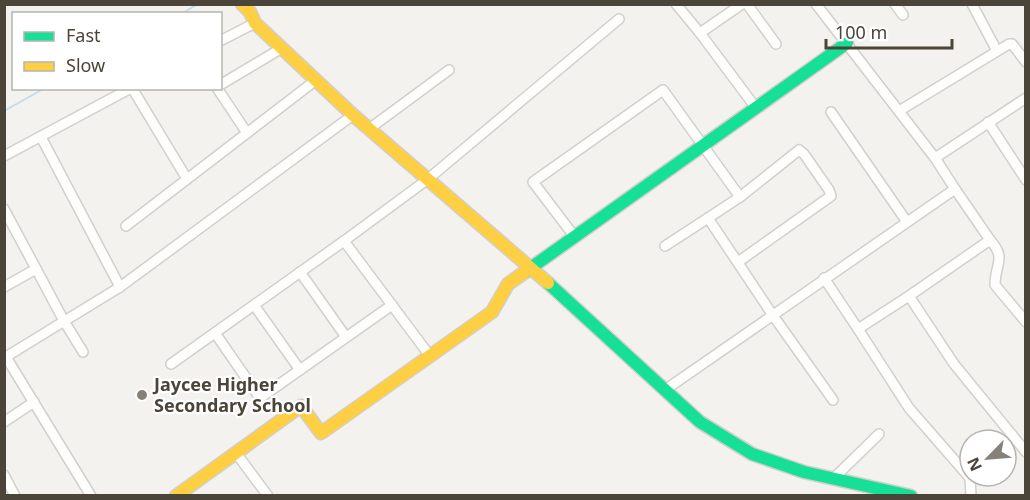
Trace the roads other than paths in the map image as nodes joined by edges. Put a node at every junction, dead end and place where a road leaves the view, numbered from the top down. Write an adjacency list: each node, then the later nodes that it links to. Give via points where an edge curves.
1 (242, 4): 10 (main road)
2 (676, 4): 11 (street)
3 (742, 4): 11 (street)
4 (747, 4): 13 (street)
5 (816, 4): 14 (street)
6 (895, 4): 8 (street)
7 (972, 4): 16 (street)
8 (903, 15)
9 (619, 19): 37 (street)
10 (255, 23): 12 (street); 15 (main road)
11 (700, 33): 25 (street)
12 (222, 40)
13 (776, 44)
14 (847, 44): 25 (main road); 26 (street)
15 (282, 48): 19 (main road); 20 (street)
16 (997, 51): 17 (street, via 1012,44); 26 (street)
17 (1026, 62)
18 (449, 70): 30 (street)
19 (316, 80): 28 (main road); 31 (street)
20 (222, 85)
21 (128, 90): 32 (street)
22 (133, 90): 36 (street)
23 (218, 90): 31 (street)
24 (1026, 98): 29 (street)
25 (756, 108): 33 (main road)
26 (899, 111): 35 (street)
27 (831, 112): 43 (street)
28 (353, 115): 30 (main road); 55 (street)
29 (988, 122): 35 (street); 38 (street)
30 (369, 129): 37 (main road)
31 (247, 133): 36 (street)
32 (41, 137): 34 (street); 55 (street)
33 (702, 145): 40 (street); 45 (main road); 45 (street, via 663,90 534,182)
34 (4, 156)
35 (935, 158): 39 (street)
36 (187, 179): 44 (street)
37 (428, 179): 47 (street); 51 (main road)
38 (1026, 180)
39 (955, 189): 43 (street); 46 (street)
40 (740, 197): 42 (street); 49 (street, via 799,150 831,196)
41 (4, 209): 50 (street)
42 (708, 218): 48 (street); 49 (street)
43 (907, 222): 53 (street)
44 (126, 226)
45 (574, 236): 51 (main road)
46 (990, 240): 56 (street); 61 (street, via 1000,255 995,285)
47 (344, 241): 52 (street); 58 (street)
48 (665, 246)
49 (738, 262): 59 (street)
50 (36, 269): 54 (street); 60 (street)
51 (532, 269): 66 (main road, via 508,284 492,312); 70 (main road)
52 (300, 272): 57 (street); 64 (street)
53 (824, 278): 59 (street); 62 (street)
54 (4, 287)
55 (120, 287): 60 (street)
56 (909, 296): 62 (street); 75 (street, via 954,364)
57 (254, 305): 63 (street); 69 (street)
58 (392, 305): 64 (street); 66 (street)
59 (772, 314): 70 (street); 71 (street)
60 (64, 321): 65 (street); 67 (street)
61 (1026, 322)
62 (858, 329): 84 (street, via 909,408 970,478)
63 (215, 333): 68 (street); 69 (street, via 260,398)
64 (346, 337): 69 (street)
65 (83, 352)
66 (429, 356): 76 (main road, via 321,433 301,406)
67 (5, 357): 72 (street)
68 (171, 364)
69 (300, 370)
70 (665, 390): 77 (main road, via 700,422 752,454)
71 (833, 400)
72 (34, 402): 73 (street); 79 (street)
73 (4, 422)
74 (879, 434): 77 (street)
75 (1026, 452)
76 (236, 453): 80 (main road); 82 (street)
77 (834, 478): 83 (main road)
78 (6, 482): 81 (street)
79 (88, 494)
80 (182, 494)
81 (15, 495)
82 (268, 495)
83 (911, 495)
84 (971, 495)

